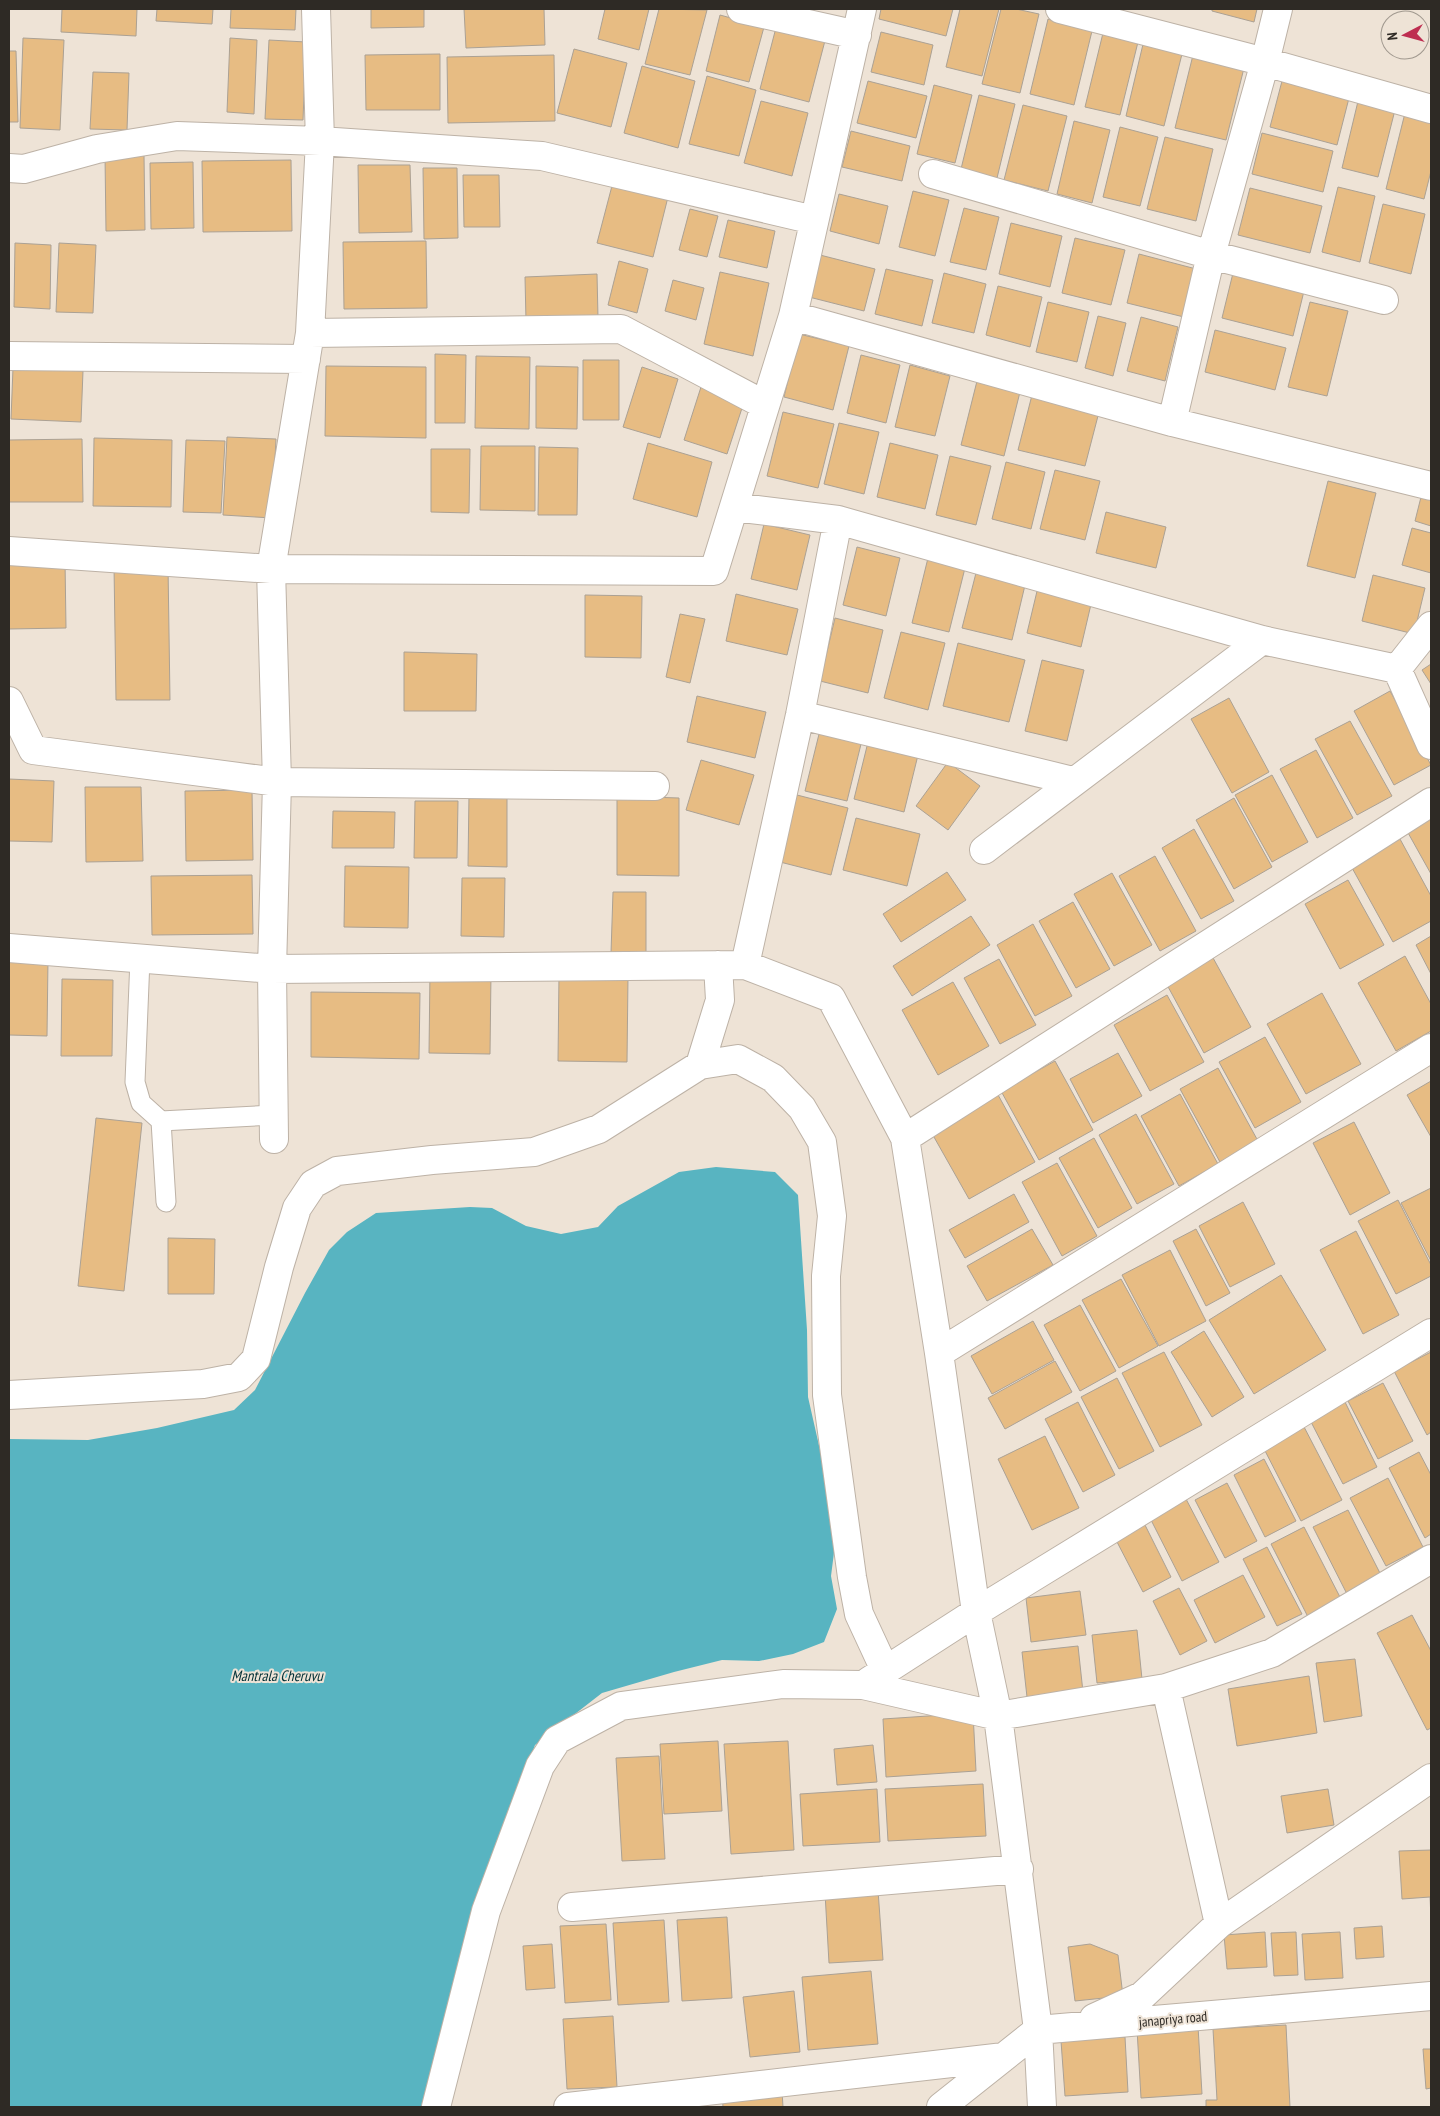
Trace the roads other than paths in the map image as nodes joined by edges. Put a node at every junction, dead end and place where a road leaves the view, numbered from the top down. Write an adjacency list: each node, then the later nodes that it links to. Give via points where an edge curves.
1 (316, 9): 8 (street)
2 (741, 9): 5 (street)
3 (1060, 9): 6 (street)
4 (1278, 9): 6 (street)
5 (860, 22): 11 (street)
6 (1265, 62): 7 (street); 12 (street)
7 (1431, 109)
8 (320, 141): 9 (street, via 177,136 97,149 24,169); 11 (street, via 542,156); 15 (street)
9 (9, 168)
10 (933, 174): 12 (street)
11 (814, 220): 14 (street)
12 (1211, 255): 13 (street); 18 (street)
13 (1384, 300)
14 (793, 316): 17 (street); 18 (street)
15 (308, 346): 16 (street); 17 (street, via 621,329); 23 (street)
16 (9, 356)
17 (765, 405): 20 (street)
18 (1172, 422): 19 (street)
19 (1431, 486)
20 (734, 507): 21 (street); 23 (street, via 714,571)
21 (838, 520): 25 (street); 28 (street)
22 (9, 551): 23 (street)
23 (271, 569): 31 (street)
24 (1431, 626): 26 (street)
25 (1262, 640): 26 (street); 30 (street)
26 (1397, 669): 29 (street)
27 (9, 701): 31 (street, via 33,750)
28 (800, 715): 30 (street); 38 (street)
29 (1431, 745)
30 (1073, 781): 34 (street)
31 (278, 782): 32 (street); 39 (street)
32 (655, 786)
33 (1431, 802): 44 (street)
34 (984, 850)
35 (9, 948): 36 (street)
36 (140, 958): 39 (street); 42 (lane, via 135,1082 141,1103)
37 (718, 965): 38 (street); 39 (street); 41 (street, via 720,1000)
38 (745, 965): 44 (street, via 832,998)
39 (272, 969): 43 (street)
40 (1431, 1048): 47 (street)
41 (700, 1065): 48 (street, via 599,1129 534,1152 337,1171 313,1184 298,1208 256,1359 239,1377 203,1384); 51 (street, via 738,1059 773,1078 802,1108 822,1142 832,1216 826,1276 827,1395 852,1577 860,1614)
42 (161, 1121): 43 (lane); 45 (lane)
43 (274, 1127)
44 (904, 1138): 47 (street)
45 (166, 1202)
46 (1431, 1333): 50 (street)
47 (939, 1353): 50 (street)
48 (9, 1395)
49 (1431, 1559): 53 (street, via 1272,1653)
50 (976, 1612): 51 (street); 54 (street)
51 (885, 1670): 52 (street)
52 (863, 1686): 54 (street); 65 (street, via 783,1684 621,1706 557,1740 540,1766 486,1911)
53 (1166, 1688): 54 (street); 60 (street)
54 (998, 1716): 58 (street)
55 (1431, 1778): 56 (street)
56 (1401, 1799): 57 (street); 60 (street)
57 (1431, 1799)
58 (1019, 1869): 59 (street); 63 (street)
59 (572, 1907)
60 (1220, 1924): 62 (street, via 1142,1996)
61 (1431, 1996): 62 (street, janapriya road)
62 (1075, 2027): 63 (street, janapriya road)
63 (1038, 2030): 64 (street); 68 (street)
64 (1004, 2057): 66 (street); 67 (street)
65 (436, 2107)
66 (568, 2107)
67 (941, 2107)
68 (1042, 2107)

